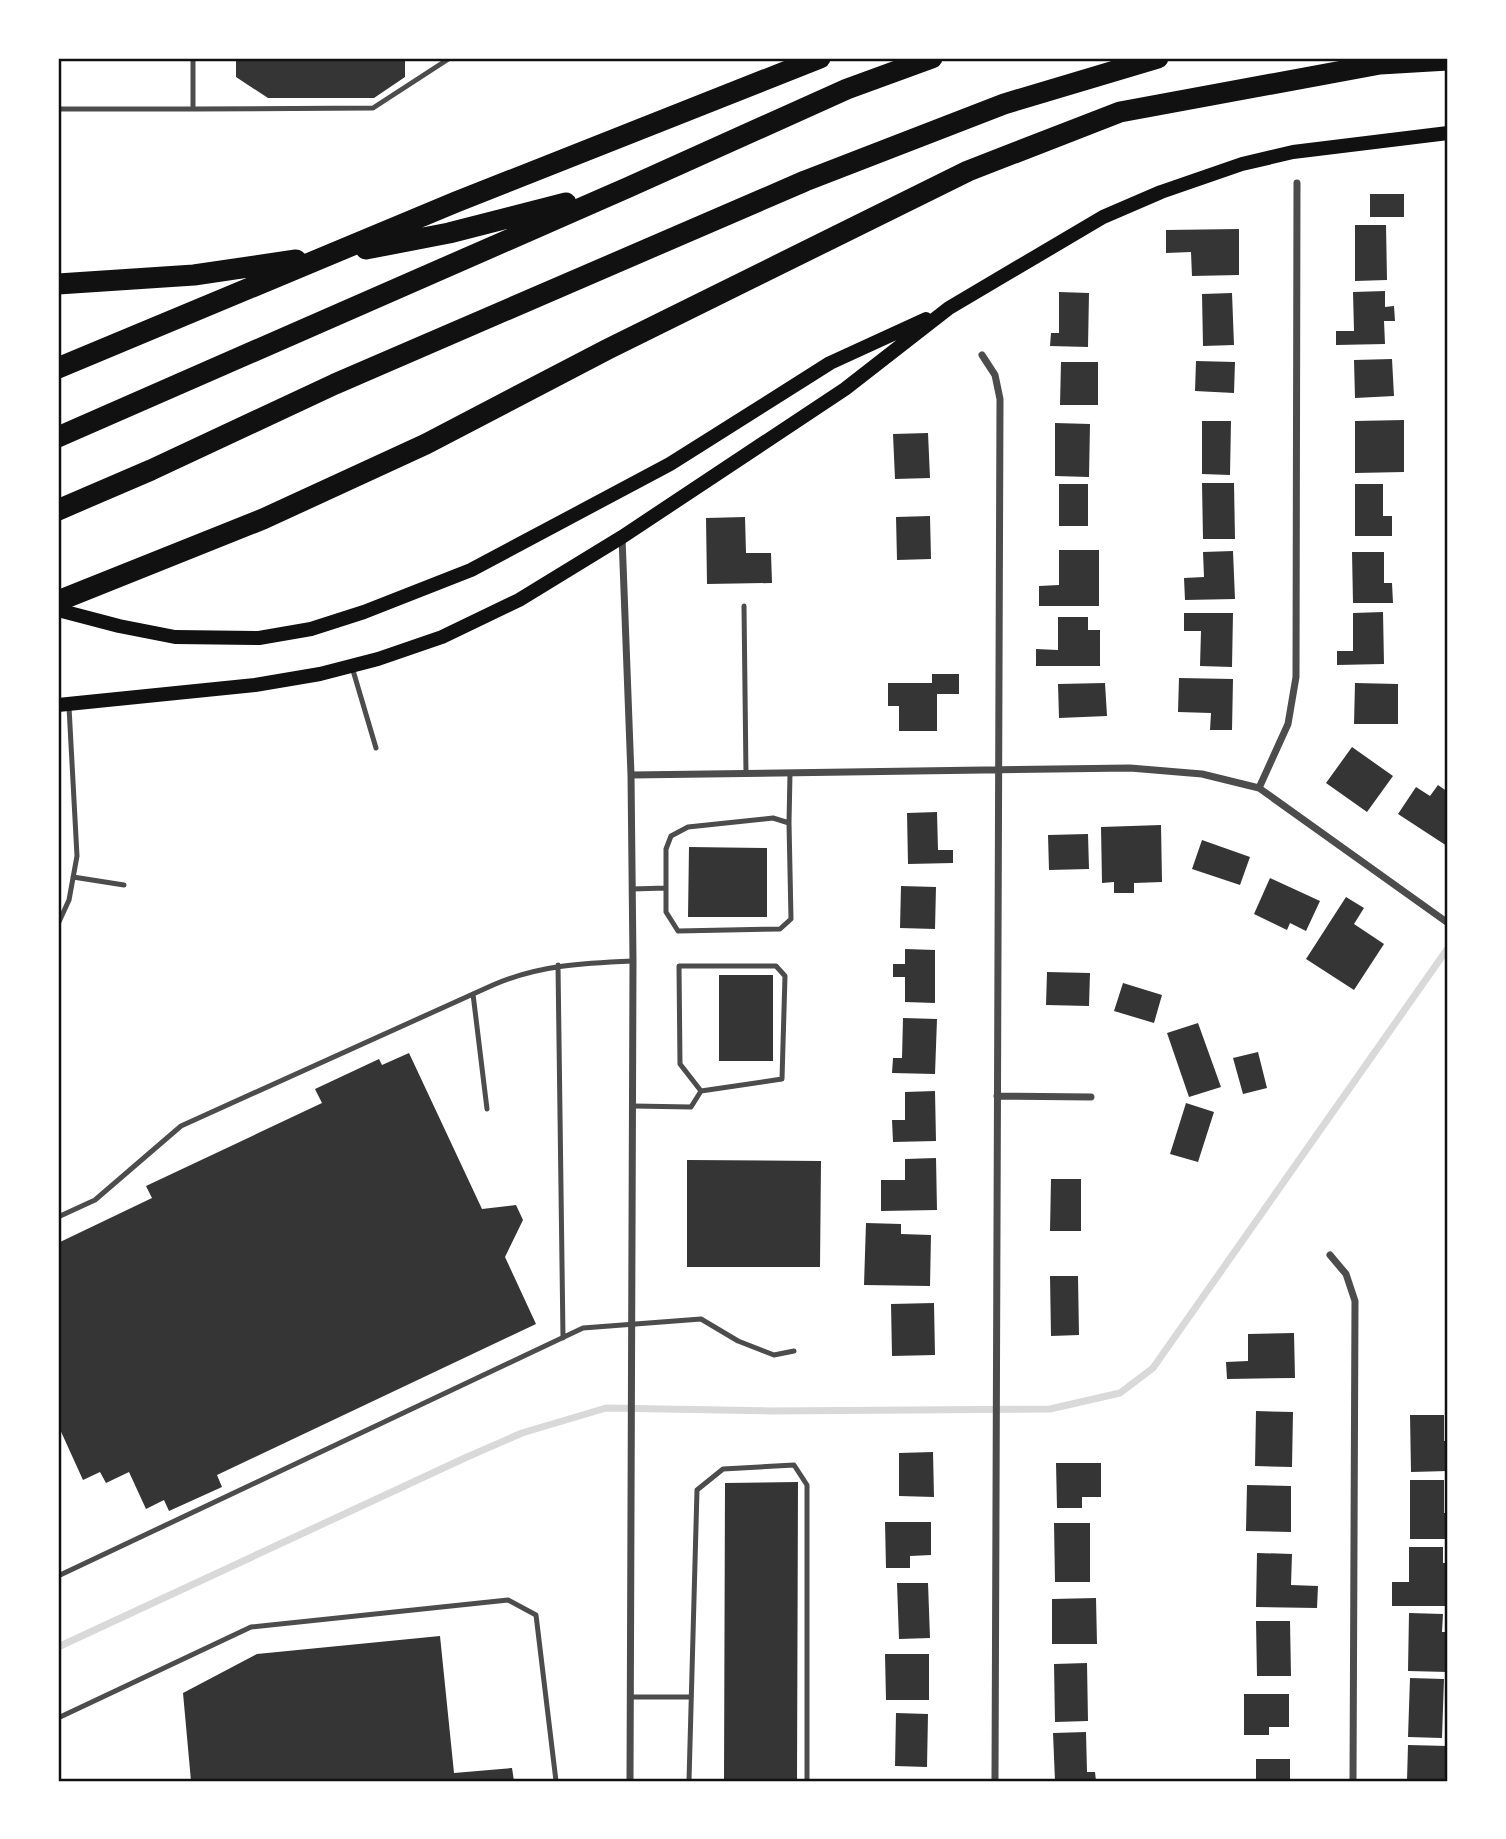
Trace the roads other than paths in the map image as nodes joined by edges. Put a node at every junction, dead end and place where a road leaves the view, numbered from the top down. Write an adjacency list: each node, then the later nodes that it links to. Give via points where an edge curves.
1 (193, 58): 8 (lane)
2 (450, 58): 8 (lane, via 373,108)
3 (820, 58): 15 (highway, via 456,202)
4 (932, 58): 11 (highway, via 847,89)
5 (1158, 58): 17 (highway, via 1004,104 805,181 360,373)
6 (1448, 60): 19 (highway, via 1380,64 1120,112 968,171 608,348 426,444 263,519)
7 (58, 109): 8 (lane)
8 (193, 109)
9 (1448, 133): 13 (main road, via 1293,152 1161,192 1103,217)
10 (1297, 183): 29 (street, via 1296,677 1288,724)
11 (629, 187): 12 (highway, via 363,250 194,275); 16 (highway)
12 (58, 284)
13 (949, 308): 18 (main road, via 845,389); 21 (main road, via 830,363 670,464 471,570 364,612 312,629 258,638 175,637)
14 (982, 355): 25 (street, via 995,375 1000,398)
15 (58, 368)
16 (58, 437)
17 (58, 510)
18 (622, 537): 22 (main road, via 519,600 453,632); 28 (street)
19 (58, 601)
20 (744, 606): 27 (lane)
21 (58, 610)
22 (352, 666): 23 (main road, via 255,685); 24 (lane)
23 (63, 704): 31 (lane, via 77,856)
24 (376, 748)
25 (998, 771): 26 (street); 29 (street, via 1130,768 1202,774); 41 (street)
26 (790, 773): 27 (street); 30 (lane)
27 (746, 774): 28 (street)
28 (631, 775): 34 (street)
29 (1259, 788): 35 (street)
30 (789, 823): 33 (lane, via 773,818 688,827 671,836 666,849); 33 (lane, via 791,919 780,929 678,931 666,912)
31 (73, 877): 32 (lane); 36 (lane)
32 (124, 885)
33 (666, 888): 34 (lane)
34 (632, 889): 37 (street)
35 (1448, 923)
36 (58, 924)
37 (633, 961): 38 (lane); 43 (street)
38 (558, 965): 39 (lane, via 517,974); 48 (lane)
39 (473, 994): 44 (lane); 45 (lane, via 181,1126 96,1200)
40 (701, 1091): 40 (lane, via 680,1064 679,966 776,966 785,976 782,1079); 43 (lane, via 691,1107)
41 (997, 1096): 42 (street); 58 (street)
42 (1091, 1097)
43 (633, 1106): 47 (street)
44 (487, 1109)
45 (58, 1217)
46 (1330, 1255): 59 (street, via 1346,1274 1355,1301)
47 (632, 1323): 48 (lane, via 583,1328); 49 (lane, via 701,1319 774,1355); 51 (street)
48 (562, 1338): 50 (lane)
49 (794, 1351)
50 (58, 1576)
51 (631, 1697): 52 (lane); 55 (street)
52 (691, 1697): 56 (lane); 57 (lane, via 697,1490 723,1469 794,1465 807,1485)
53 (58, 1718): 54 (lane, via 251,1628 508,1600 536,1615)
54 (556, 1781)
55 (630, 1781)
56 (689, 1781)
57 (807, 1781)
58 (995, 1781)
59 (1353, 1781)

